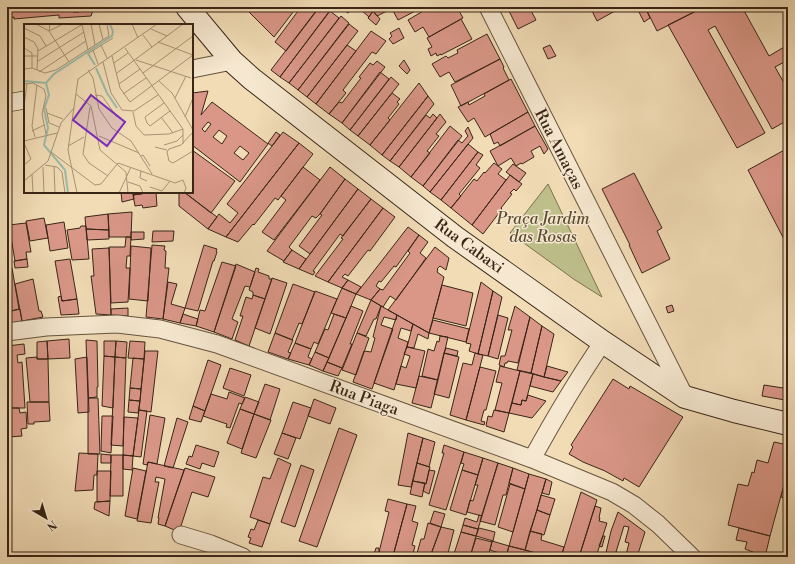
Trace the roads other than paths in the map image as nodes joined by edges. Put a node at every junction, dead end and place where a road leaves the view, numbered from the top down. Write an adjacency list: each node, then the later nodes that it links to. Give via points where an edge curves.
1 (187, 7): 3 (street, Rua Cabaxi)
2 (488, 7): 9 (street, Rua Amaças)
3 (232, 61): 4 (street); 8 (street, Rua Cabaxi, via 455,237)
4 (193, 69)
5 (24, 100): 6 (street)
6 (7, 103)
7 (7, 332): 11 (street, Rua Piaga, via 46,327 117,324 160,329 218,344)
8 (603, 342): 9 (street, Rua Cabaxi); 11 (street, via 564,402)
9 (685, 397): 10 (street, Rua Cabaxi)
10 (788, 424)
11 (532, 459): 14 (street, Rua Piaga, via 612,492 634,505)
12 (181, 535): 13 (street)
13 (243, 557)
14 (692, 557)

